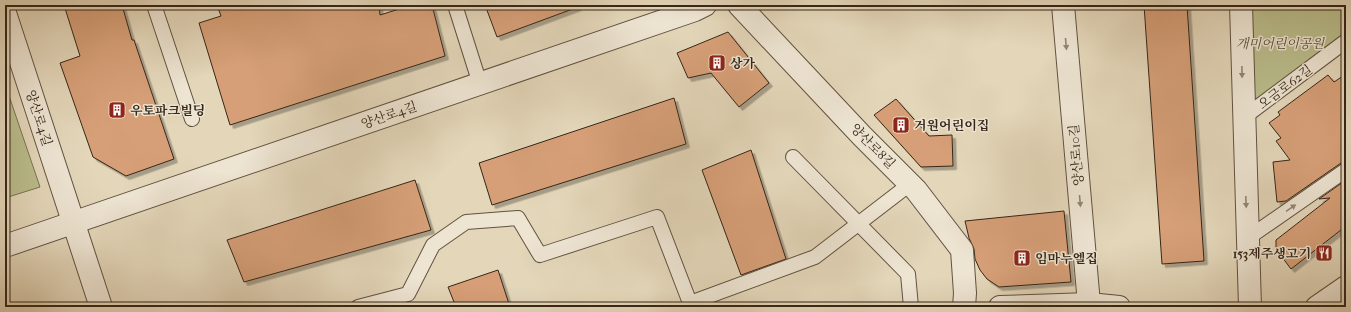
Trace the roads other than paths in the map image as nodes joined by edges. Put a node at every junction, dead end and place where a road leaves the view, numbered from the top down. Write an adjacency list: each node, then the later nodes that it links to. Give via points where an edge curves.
1 (154, 5): 11 (lane)
2 (455, 5): 9 (lane)
3 (705, 5): 9 (street, 양산로4길)
4 (739, 5): 14 (street, 양산로8길)
5 (1063, 5): 20 (street, 양산로10길, one-way to 20)
6 (1241, 5): 10 (street, 오금로62길, one-way to 10)
7 (5, 13): 15 (street, 양산로4길)
8 (1346, 41): 10 (lane, 오금로62길)
9 (480, 84): 15 (street, 양산로4길)
10 (1243, 118): 17 (street, 오금로62길, one-way to 17)
11 (192, 119)
12 (793, 157): 16 (lane)
13 (1346, 170): 17 (lane, one-way to 13)
14 (910, 184): 16 (lane); 25 (street, 양산로8길, via 962,250)
15 (73, 223): 18 (street, 양산로4길); 22 (street, 양산로4길)
16 (859, 223): 21 (lane, via 815,257); 24 (lane, via 908,274)
17 (1248, 238): 28 (street, 오금로62길)
18 (5, 246)
19 (1346, 288): 29 (street)
20 (1089, 304): 26 (street); 27 (street)
21 (690, 305): 23 (lane, via 657,217 540,255 518,218 466,222 433,245 408,294)
22 (101, 307)
23 (358, 307)
24 (911, 307)
25 (964, 307)
26 (1000, 307)
27 (1119, 307)
28 (1250, 307)
29 (1317, 307)

